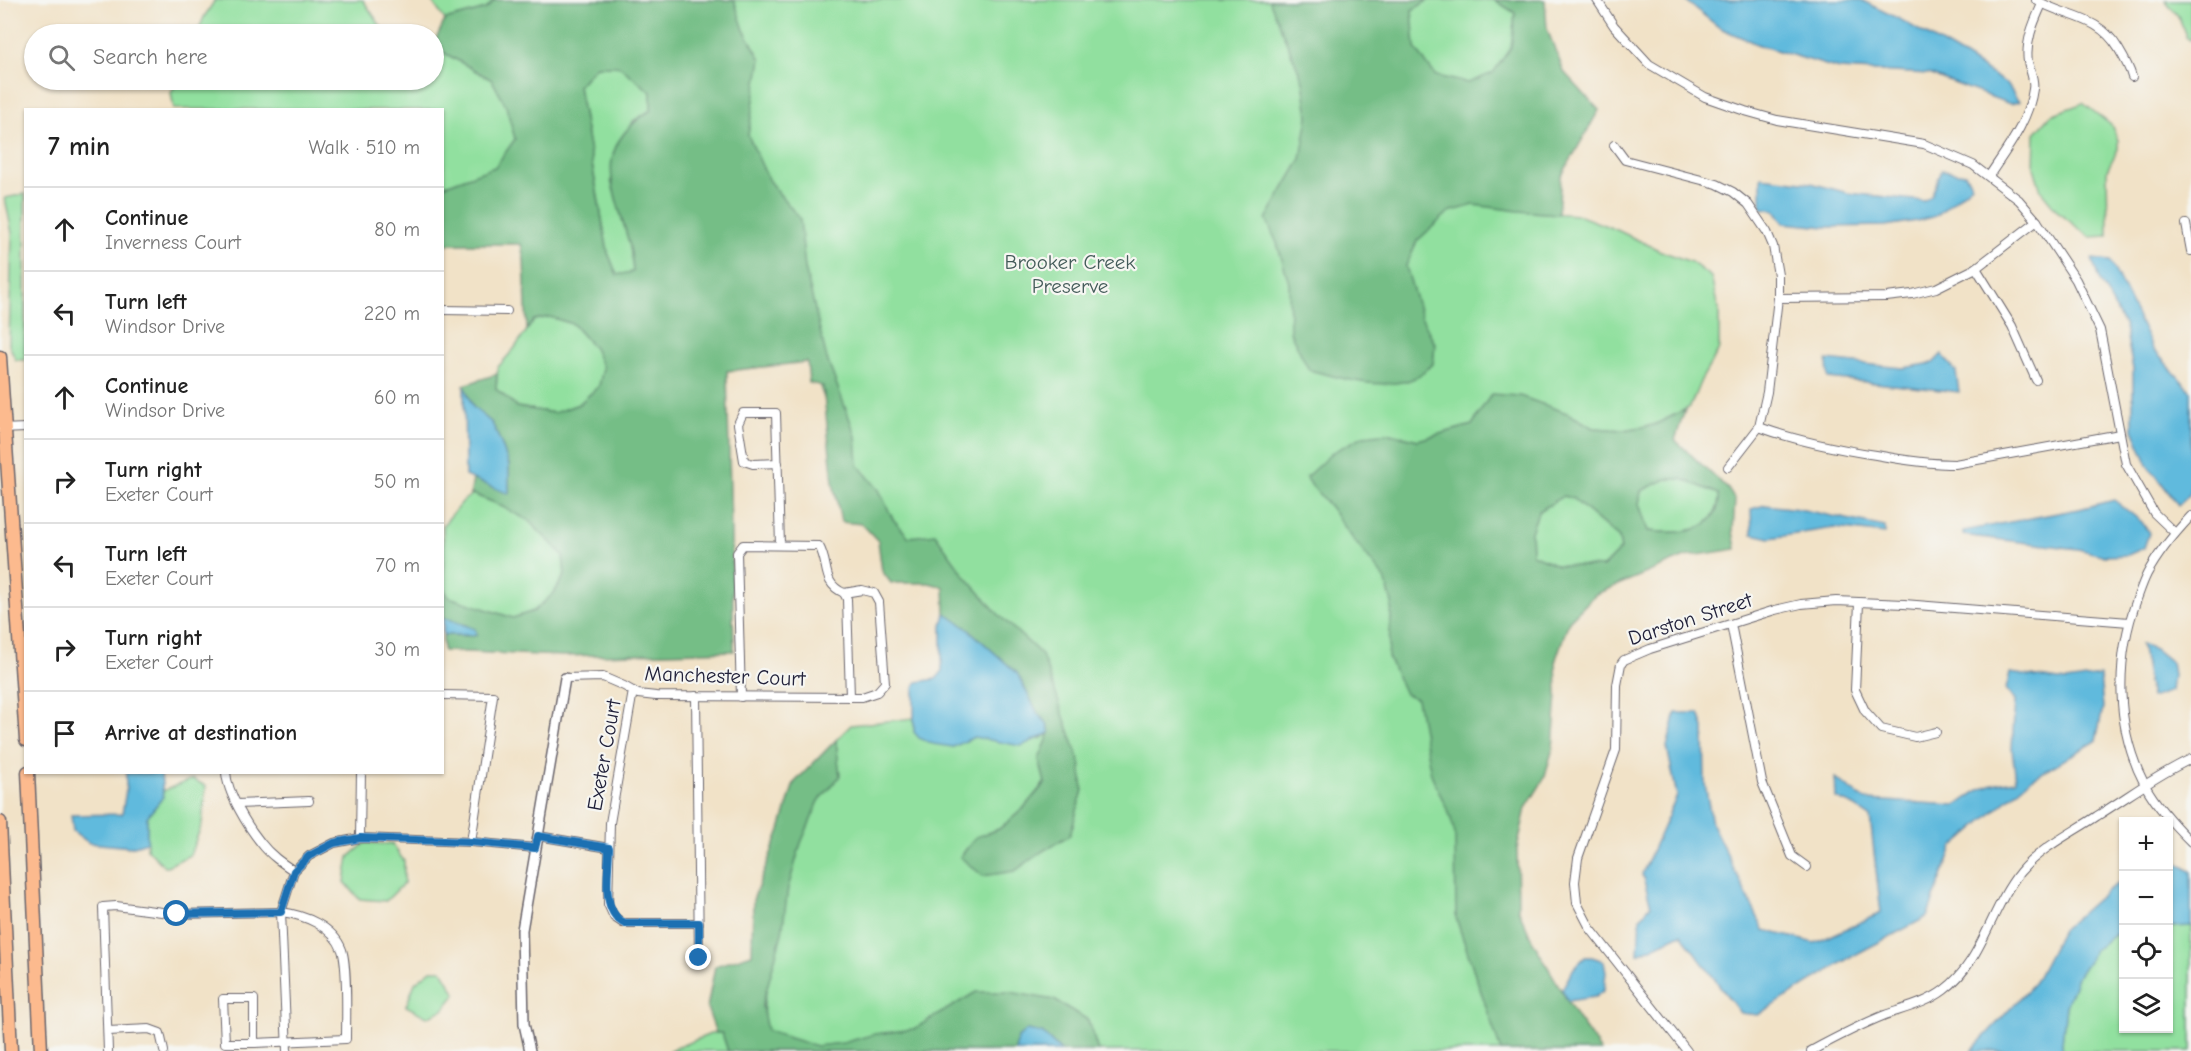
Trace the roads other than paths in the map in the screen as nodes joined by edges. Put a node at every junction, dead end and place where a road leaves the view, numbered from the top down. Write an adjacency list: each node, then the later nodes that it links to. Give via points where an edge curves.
1 (1597, 0): 5 (street, via 1614,26 1649,64 1706,97 1777,120 1924,144 1961,158)
2 (2039, 2): 3 (street, via 2101,27 2130,66); 5 (street, via 2028,47 2033,93 2013,139)
3 (2132, 77)
4 (1614, 145): 10 (street, via 1625,160 1717,184 1748,204 1773,246)
5 (1989, 176): 6 (street, via 2019,200)
6 (2037, 221): 9 (street); 18 (street, via 2076,280 2100,330)
7 (2186, 224): 8 (street)
8 (2191, 251)
9 (1976, 268): 10 (street, via 1936,288 1912,294); 14 (street, via 2012,326)
10 (1778, 298): 15 (street)
11 (444, 310): 12 (street)
12 (507, 311)
13 (0, 357): 17 (main road)
14 (2036, 380)
15 (1759, 427): 18 (street, via 1785,437 1852,451 1940,464); 20 (street)
16 (24, 428): 17 (street)
17 (2, 429): 34 (main road)
18 (2120, 434): 22 (street, via 2126,464 2137,485 2154,513)
19 (778, 463): 19 (street, via 776,413 743,413 738,424 744,461); 23 (street)
20 (1728, 467)
21 (2191, 516): 22 (street)
22 (2175, 533): 26 (street, via 2146,574)
23 (780, 545): 24 (street, via 819,546 825,557 828,582); 32 (street, via 743,545 737,553)
24 (844, 593): 33 (street); 33 (street, Manchester Court, via 874,592 879,603 885,683 878,692)
25 (1859, 603): 26 (street, Darston Street); 27 (street, Darston Street, via 1801,604); 35 (street, via 1856,690 1865,711 1881,729 1915,737)
26 (2129, 622): 40 (street, via 2121,678 2123,720)
27 (1731, 624): 50 (street, via 1762,782 1792,856); 64 (street, Darston Street, via 1633,655 1621,664 1616,750 1575,871 1577,903 1590,928)
28 (566, 678): 29 (street, Manchester Court, via 603,677); 44 (street)
29 (633, 691): 31 (street, Manchester Court, via 656,696); 49 (street, Exeter Court)
30 (444, 695): 46 (street, via 493,696)
31 (696, 696): 32 (street, Manchester Court); 53 (street)
32 (741, 697): 33 (street, Manchester Court)
33 (850, 697)
34 (24, 715)
35 (1936, 732)
36 (2191, 759): 40 (street)
37 (28, 774): 59 (main road)
38 (226, 774): 42 (street)
39 (361, 774): 45 (street)
40 (2145, 785): 47 (street, via 2168,819); 65 (street, via 2048,848 2020,872 1999,903 1968,966 1944,990)
41 (309, 801): 42 (street)
42 (237, 804): 51 (street, via 262,844)
43 (0, 822): 58 (main road)
44 (538, 836): 48 (street); 49 (street)
45 (360, 838): 46 (street); 51 (street, via 334,843 309,856)
46 (471, 842): 48 (street)
47 (2191, 842)
48 (535, 848): 63 (street, via 522,930 524,1024)
49 (609, 848): 53 (street, Exeter Court, via 608,904 614,917 623,923)
50 (1807, 867)
51 (294, 871): 52 (street)
52 (281, 912): 55 (street, via 177,914 103,907); 56 (street); 56 (street, via 312,920 331,933 342,950 344,965 346,1039)
53 (699, 923): 54 (street)
54 (699, 958)
55 (108, 1031): 60 (street); 61 (street, via 149,1029 160,1033)
56 (287, 1041): 57 (street); 62 (street)
57 (254, 1043): 57 (street, via 225,1043 223,999 254,999)
58 (11, 1051)
59 (41, 1051)
60 (108, 1051)
61 (164, 1051)
62 (287, 1051)
63 (530, 1051)
64 (1687, 1051)
65 (1811, 1051)

